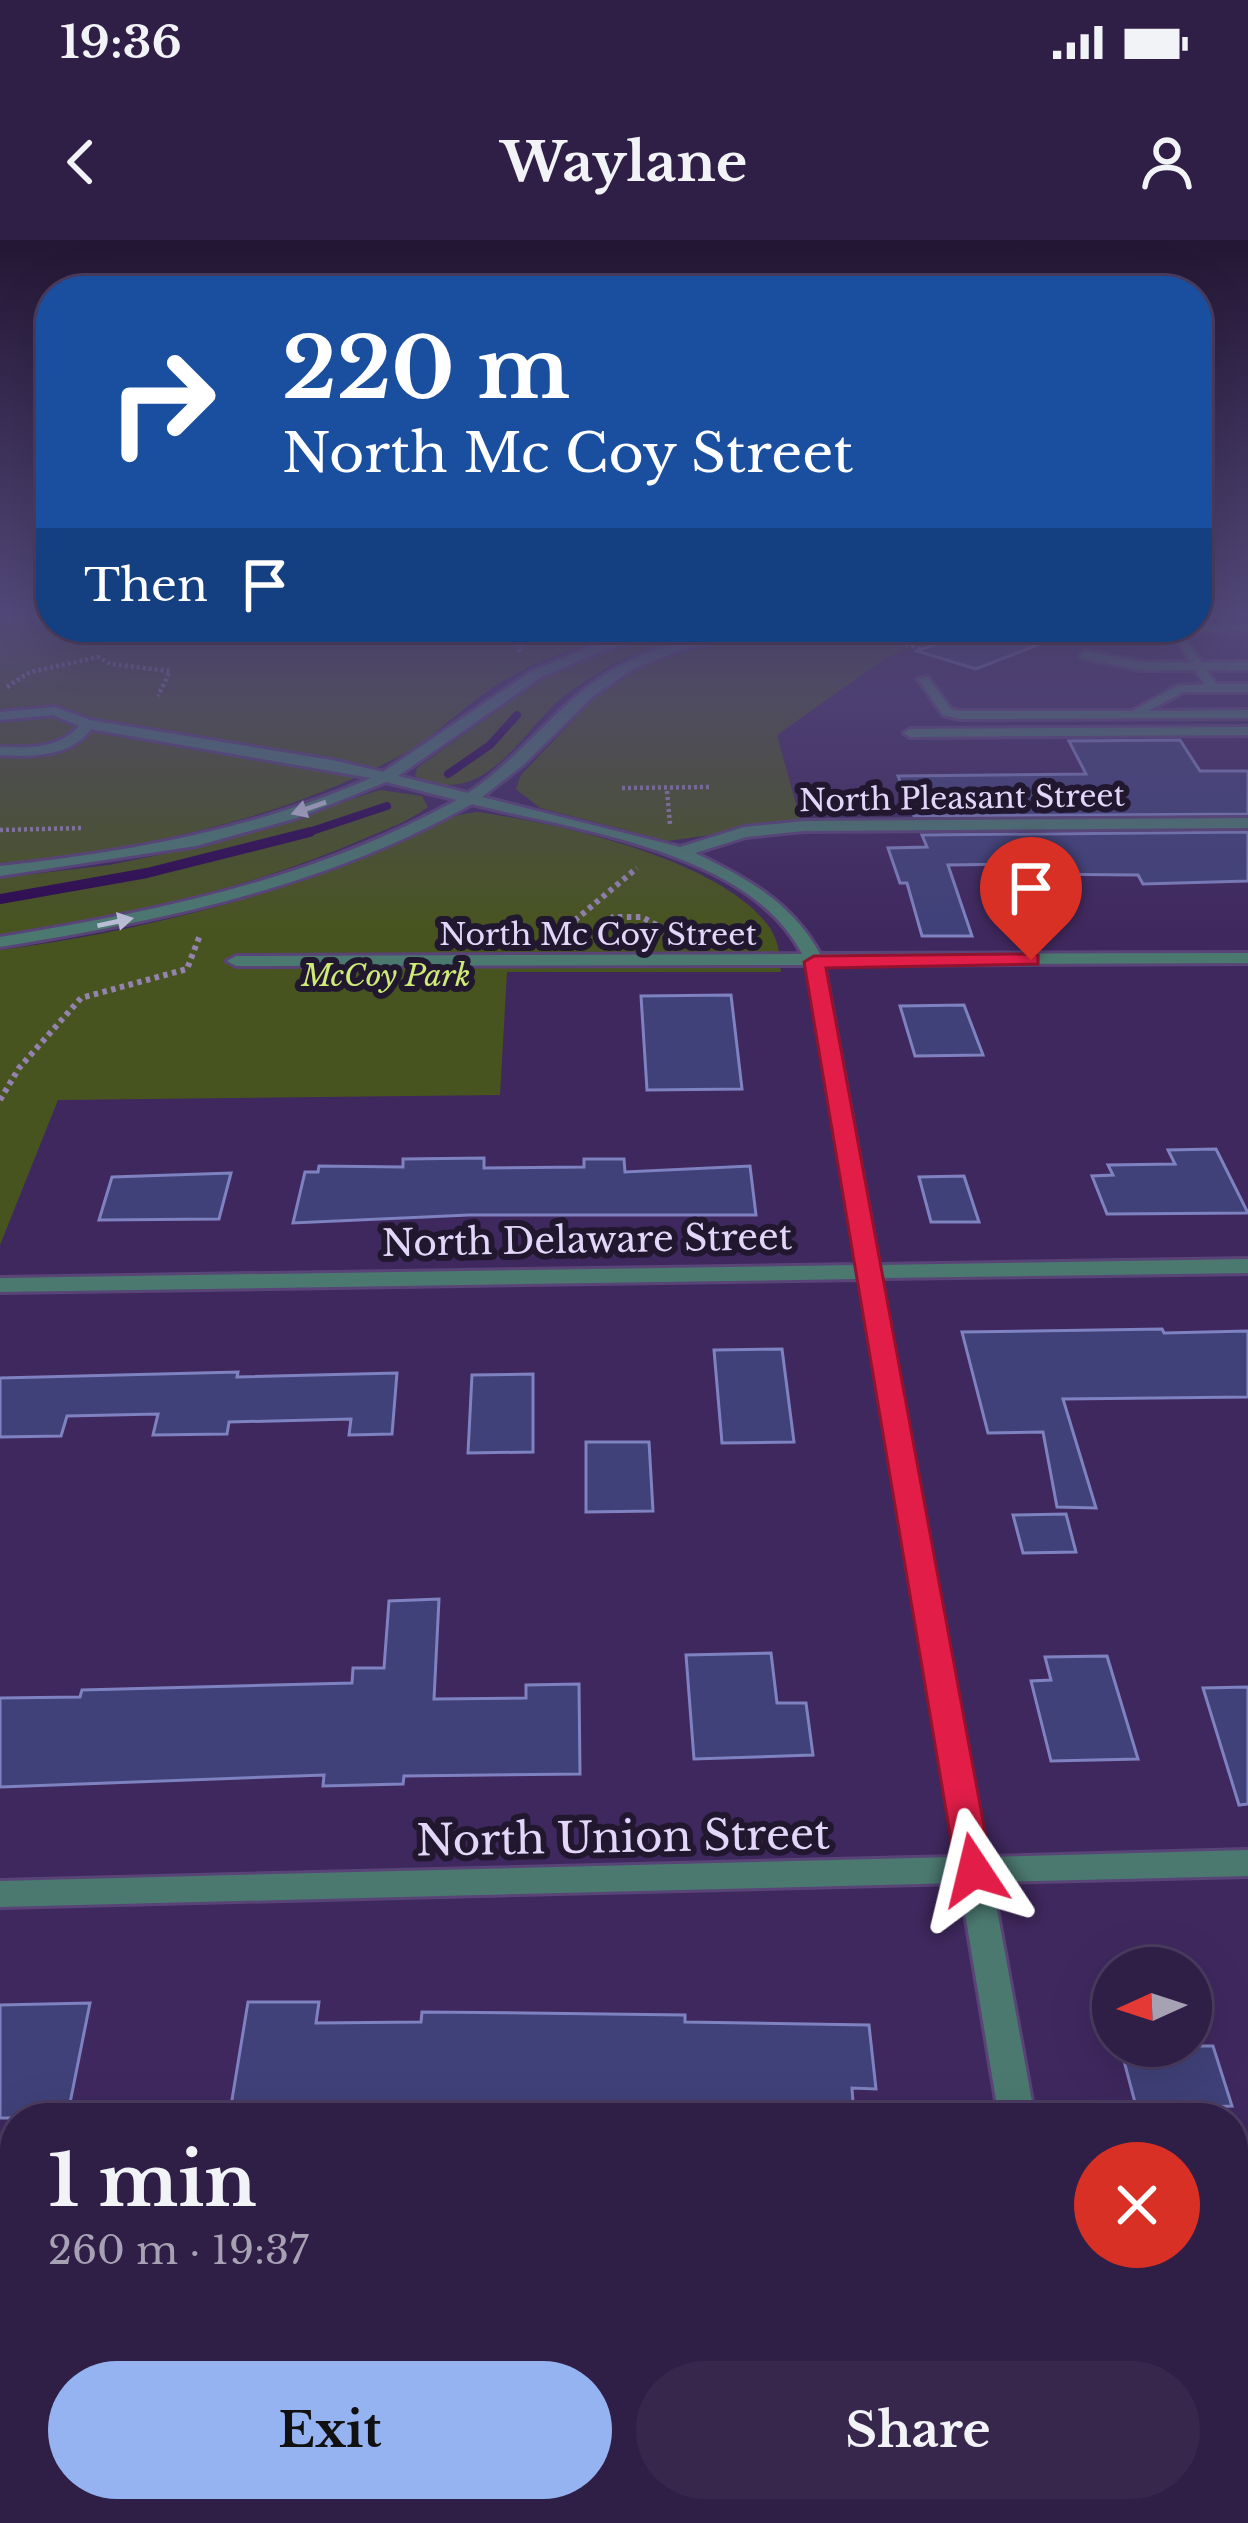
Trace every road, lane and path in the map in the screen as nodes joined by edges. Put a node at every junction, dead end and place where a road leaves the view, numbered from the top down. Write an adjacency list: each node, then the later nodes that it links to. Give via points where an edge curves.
1 (73, 719): 4 (street)
2 (474, 719): 8 (street)
3 (563, 719): 12 (street, via 526,759)
4 (86, 724): 7 (street, via 66,743); 8 (street)
5 (1248, 730): 6 (lane)
6 (910, 733)
7 (0, 751)
8 (385, 777): 12 (street); 16 (street, one-way to 16, via 286,816 173,846)
9 (710, 787): 11 (path)
10 (622, 788): 11 (path)
11 (668, 791): 14 (path)
12 (471, 798): 14 (street); 21 (street, one-way to 12, via 274,883 412,830)
13 (1248, 823): 14 (street, North Pleasant Street, via 790,826)
14 (676, 845): 24 (street, via 766,900 799,931)
15 (643, 864): 17 (path)
16 (0, 871)
17 (579, 917): 18 (path); 19 (path)
18 (606, 924)
19 (548, 934)
20 (181, 935): 25 (path, via 200,935 188,969 81,998)
21 (0, 942)
22 (1248, 958): 24 (street, North Mc Coy Street)
23 (236, 961): 24 (street, North Mc Coy Street)
24 (814, 962): 27 (street)
25 (0, 1100)
26 (1248, 1267): 27 (street, North Delaware Street)
27 (869, 1272): 28 (street, North Delaware Street); 30 (street)
28 (0, 1285)
29 (1248, 1863): 30 (street, North Union Street)
30 (974, 1870): 31 (street, North Union Street); 32 (street)
31 (0, 1894)
32 (1014, 2103)

